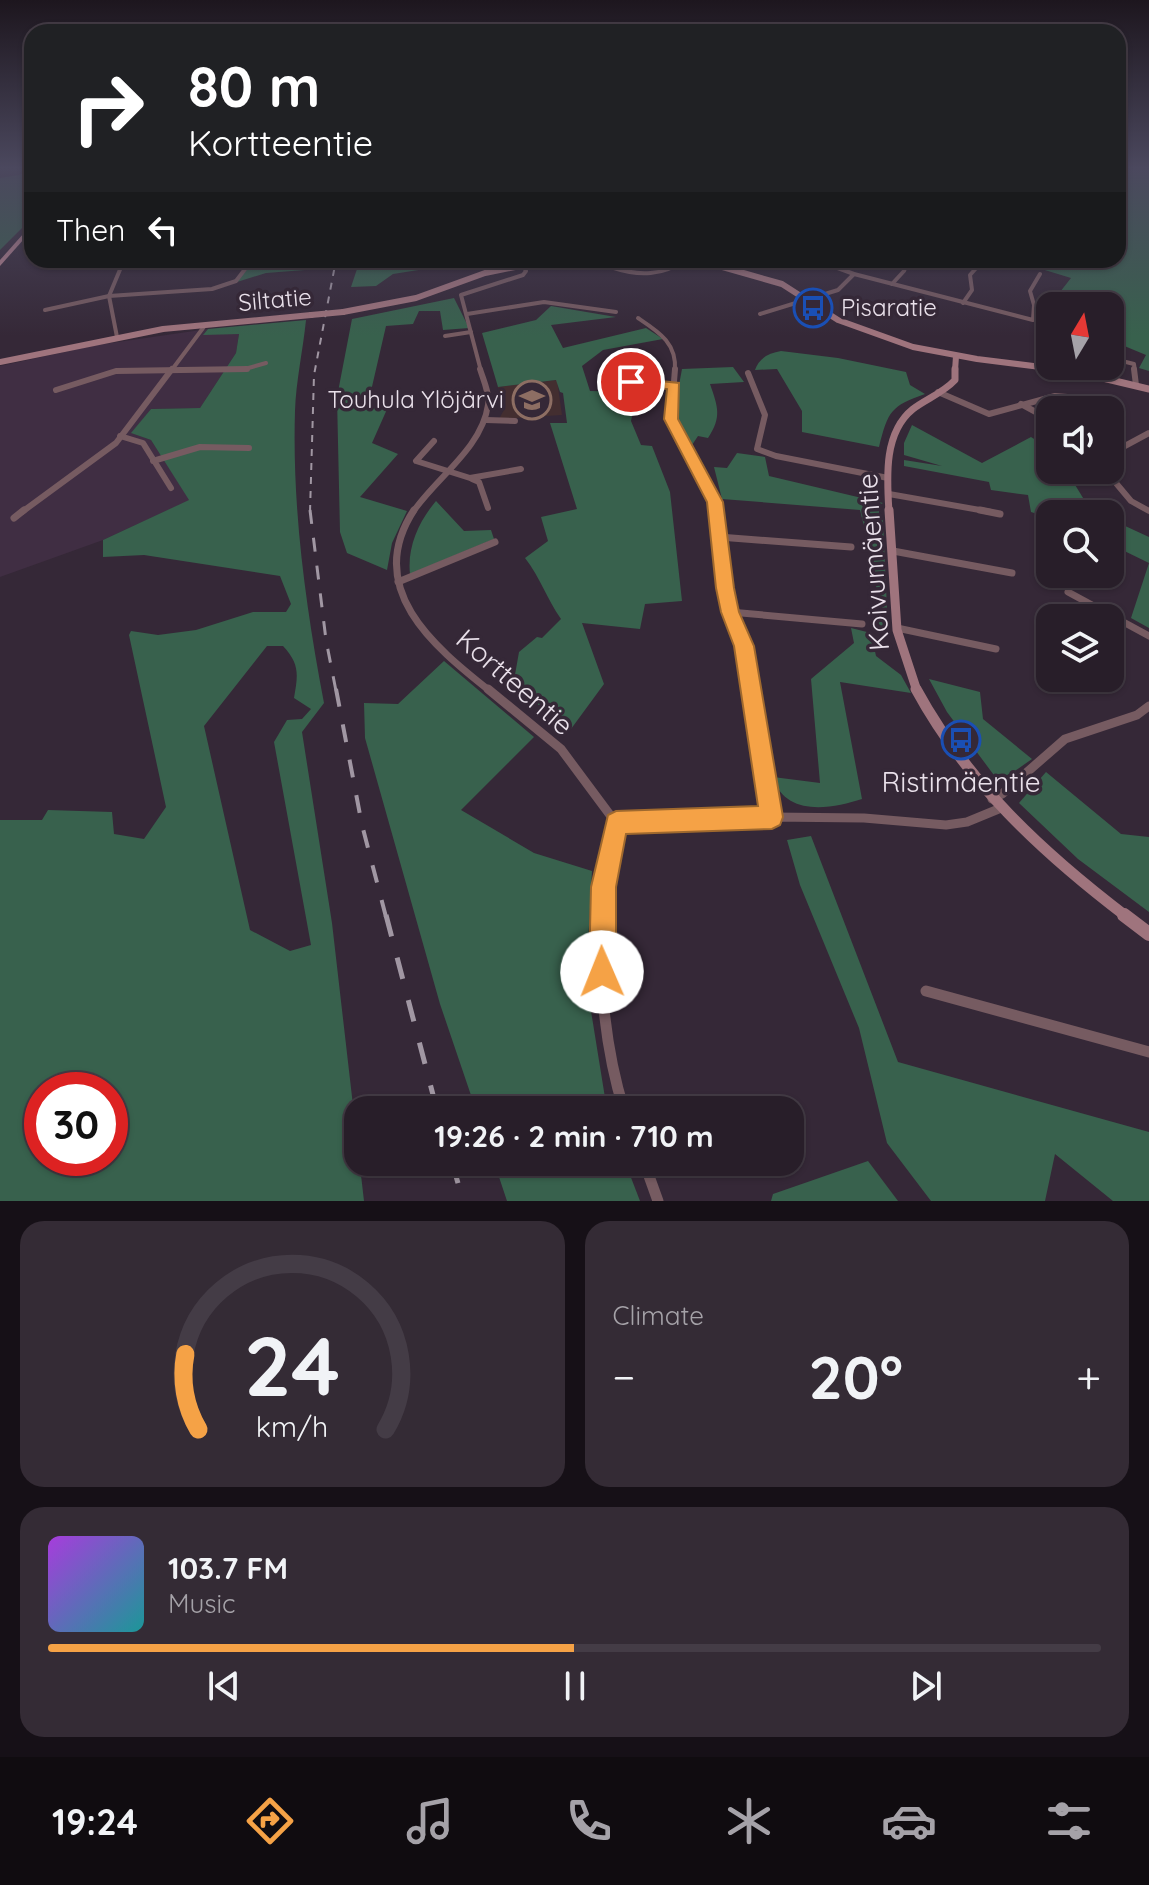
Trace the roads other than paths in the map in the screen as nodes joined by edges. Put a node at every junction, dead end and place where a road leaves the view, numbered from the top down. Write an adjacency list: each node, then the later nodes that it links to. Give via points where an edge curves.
1 (24, 236): 2 (main road)
2 (0, 264)
3 (121, 268): 16 (street)
4 (246, 268): 16 (street, via 236,281 212,289)
5 (506, 268): 24 (street, Siltatie, bridge, via 426,296 343,312)
6 (524, 268): 21 (street, via 523,275 463,293)
7 (614, 268): 8 (street)
8 (676, 268)
9 (726, 268): 17 (street, via 782,284)
10 (838, 268): 13 (street)
11 (905, 268): 15 (street)
12 (976, 268): 18 (street)
13 (854, 274): 15 (street); 17 (street, via 838,290)
14 (1040, 274): 18 (street, via 1030,291 1033,320)
15 (892, 284): 18 (street)
16 (109, 296): 19 (street); 27 (street)
17 (807, 301): 22 (street); 28 (street, via 853,326)
18 (963, 303)
19 (45, 310)
20 (616, 312): 21 (street, via 544,302)
21 (467, 314): 25 (street)
22 (760, 314)
23 (638, 318): 35 (street, via 670,342 676,355)
24 (206, 324): 27 (street, Siltatie); 32 (street)
25 (471, 332): 26 (street); 43 (street, via 489,402)
26 (445, 336)
27 (117, 337): 29 (street, Siltatie)
28 (956, 356): 36 (street, via 1059,367); 39 (street, Koivumäentie, via 955,380)
29 (0, 362)
30 (1124, 362): 36 (street, via 1134,364)
31 (266, 363): 32 (street, via 245,369)
32 (172, 370): 38 (street, via 116,371); 46 (street)
33 (748, 373): 54 (street, via 765,415 757,449)
34 (631, 382): 35 (street)
35 (674, 385): 62 (street, via 671,419 712,494)
36 (1136, 385): 37 (street)
37 (1149, 389)
38 (56, 390)
39 (938, 392): 41 (street, via 989,414); 54 (street, Koivumäentie, via 902,421 891,445)
40 (1036, 397): 41 (street)
41 (1021, 404): 42 (street)
42 (1036, 412)
43 (486, 420): 44 (street); 52 (street, Kortteentie)
44 (515, 421)
45 (1149, 433): 48 (street)
46 (120, 436): 50 (street, via 143,443); 61 (street)
47 (434, 441): 52 (street, via 416,461)
48 (1124, 446)
49 (249, 448): 50 (street, via 196,446)
50 (153, 461): 56 (street)
51 (521, 469): 53 (street)
52 (445, 472): 53 (street); 67 (street, Kortteentie, via 403,531)
53 (470, 478): 58 (street, via 479,482)
54 (888, 478): 57 (street, Koivumäentie)
55 (1117, 484): 59 (street)
56 (171, 488)
57 (889, 494): 60 (street); 65 (street, Koivumäentie)
58 (488, 508)
59 (1149, 511)
60 (1000, 514)
61 (14, 518)
62 (719, 537): 64 (street); 69 (street)
63 (495, 542): 67 (street)
64 (851, 547)
65 (893, 551): 66 (street); 71 (street, Koivumäentie)
66 (1012, 573)
67 (398, 582): 78 (street, Kortteentie, via 408,608 435,643 563,750)
68 (1068, 592): 72 (street)
69 (730, 612): 70 (street); 77 (street, via 744,646)
70 (862, 624)
71 (897, 628): 73 (street); 75 (street, Koivumäentie, via 901,653 928,710)
72 (1149, 636)
73 (996, 649)
74 (1149, 706): 75 (street, via 1065,739)
75 (992, 799): 76 (street, Koivumäentie)
76 (1001, 808): 77 (street, via 946,825); 79 (street, Koivumäentie, via 1096,895)
77 (772, 817): 78 (street)
78 (616, 823): 82 (street, via 603,887 602,972)
79 (1149, 934)
80 (926, 991): 81 (street)
81 (1149, 1052)
82 (621, 1096)
83 (649, 1176): 84 (street)
84 (658, 1201)

